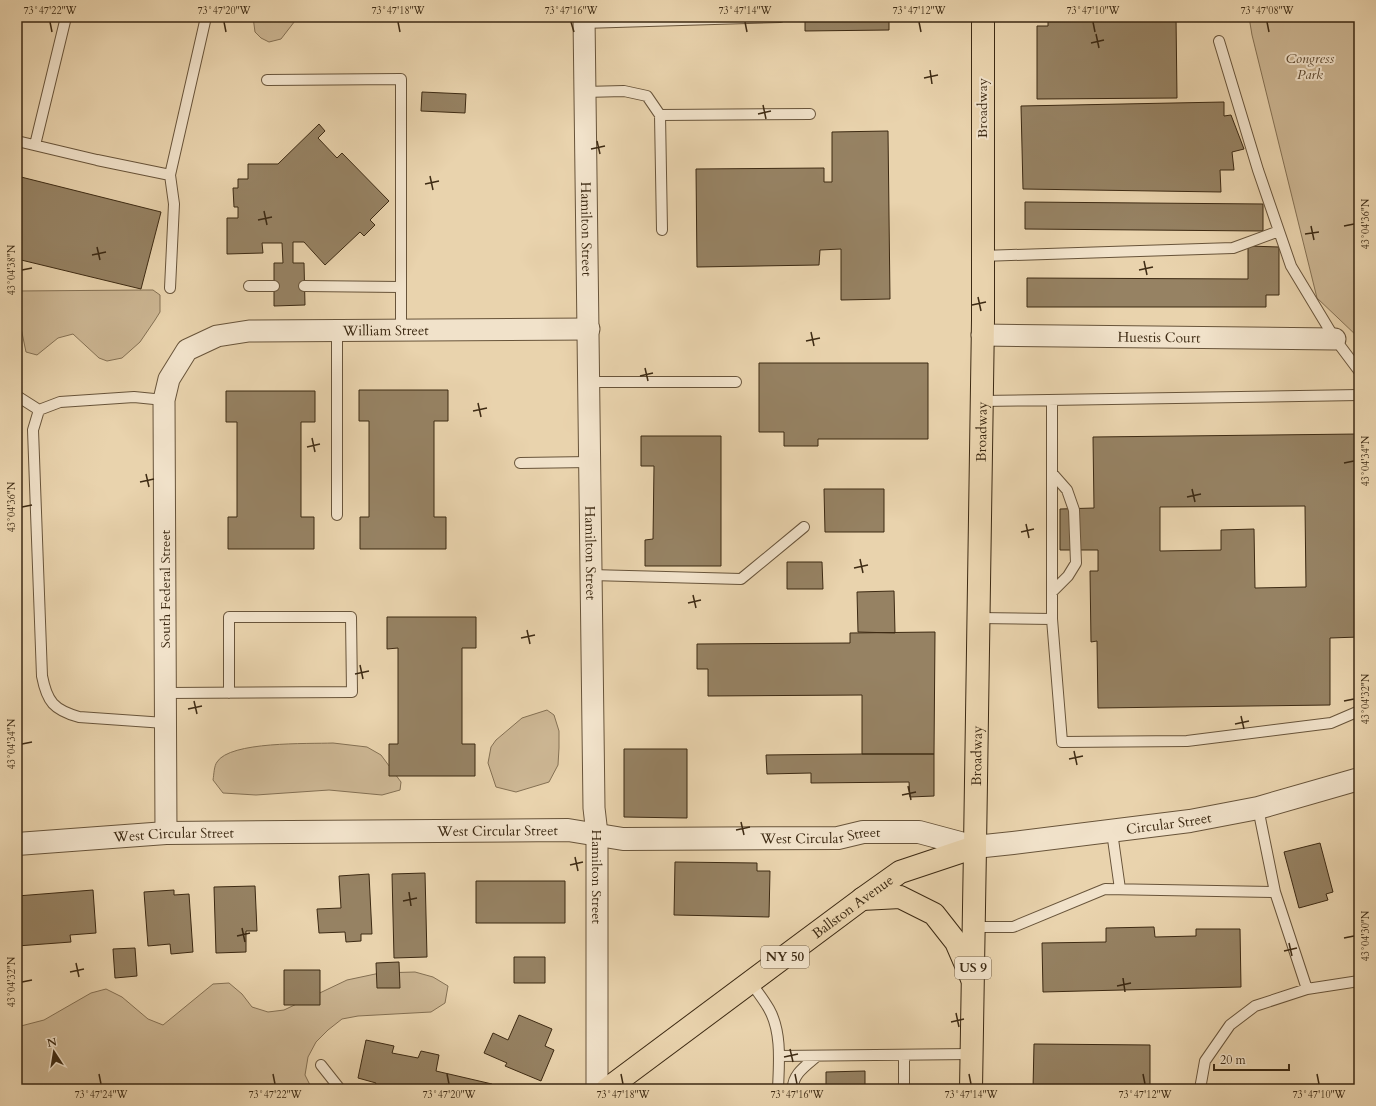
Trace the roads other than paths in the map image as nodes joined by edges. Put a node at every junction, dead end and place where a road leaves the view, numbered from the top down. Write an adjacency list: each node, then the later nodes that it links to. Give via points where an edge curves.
1 (66, 17): 12 (lane)
2 (206, 17): 13 (lane)
3 (780, 17): 5 (lane)
4 (982, 17): 16 (main road, Broadway / US 9)
5 (584, 20): 8 (street, Hamilton Street)
6 (1219, 41): 15 (lane)
7 (267, 80): 20 (lane, via 401,79)
8 (584, 92): 10 (lane, via 624,91 647,96); 22 (street, Hamilton Street)
9 (810, 114): 10 (lane)
10 (660, 115): 14 (lane)
11 (17, 141): 12 (lane)
12 (35, 145): 13 (lane)
13 (170, 175): 21 (lane, via 174,204)
14 (662, 230)
15 (1279, 231): 16 (lane, via 1233,248); 26 (lane, via 1291,266)
16 (982, 256): 25 (main road, Broadway / US 9)
17 (249, 286): 18 (lane)
18 (274, 286)
19 (304, 286): 20 (lane)
20 (400, 287): 24 (lane)
21 (170, 288)
22 (588, 329): 24 (street, William Street); 29 (street, Hamilton Street)
23 (337, 330): 24 (street, William Street); 27 (street, William Street, via 249,331 217,336); 40 (lane)
24 (401, 330)
25 (982, 335): 26 (street, Huestis Court); 35 (main road, Broadway / US 9)
26 (1335, 338): 28 (lane)
27 (186, 350): 33 (street, South Federal Street, via 169,379)
28 (1359, 371)
29 (589, 382): 30 (lane); 37 (street, Hamilton Street)
30 (736, 382)
31 (1359, 395): 34 (lane)
32 (17, 396): 36 (lane)
33 (164, 400): 36 (lane, via 134,397 60,402); 46 (street, South Federal Street)
34 (1052, 400): 35 (lane); 39 (lane)
35 (981, 401): 44 (main road, Broadway / US 9)
36 (39, 410): 49 (lane, via 33,430 41,660 45,692 54,706 66,714)
37 (590, 462): 38 (lane); 42 (street, Hamilton Street)
38 (520, 463)
39 (1052, 473): 43 (lane); 43 (lane, via 1067,490 1074,510 1076,563 1068,576)
40 (337, 515)
41 (804, 527): 42 (lane, via 741,579)
42 (591, 575): 54 (street, Hamilton Street, via 594,808)
43 (1052, 592): 45 (lane)
44 (978, 618): 45 (lane); 56 (main road, Broadway / US 9)
45 (1052, 619): 48 (lane, via 1062,742 1187,741 1331,723)
46 (165, 693): 47 (lane); 49 (street, South Federal Street)
47 (229, 693): 47 (lane, via 352,692 351,617 229,617)
48 (1359, 711)
49 (165, 723): 53 (street, South Federal Street)
50 (1359, 779): 51 (street, Circular Street)
51 (1258, 808): 52 (street, Circular Street); 58 (lane)
52 (1112, 832): 56 (street, Circular Street); 57 (lane)
53 (166, 833): 54 (street, West Circular Street, via 568,830); 55 (street, West Circular Street)
54 (597, 834): 56 (street, West Circular Street, via 623,839 838,838 862,832 919,832); 71 (street, Hamilton Street)
55 (17, 844)
56 (975, 847): 59 (main road, Ballston Avenue / NY 50, via 900,872); 60 (main road, US 9)
57 (1120, 889): 58 (lane); 60 (lane, via 1106,889 1013,927)
58 (1275, 892): 64 (lane)
59 (862, 899): 61 (main road, via 900,897 934,914 956,942); 63 (main road, Ballston Avenue / NY 50)
60 (973, 927): 61 (main road, US 9)
61 (972, 980): 65 (main road, US 9)
62 (1359, 981): 64 (lane)
63 (751, 983): 67 (lane, via 769,1009 775,1024); 72 (main road, Ballston Avenue / NY 50)
64 (1307, 989): 77 (lane, via 1255,1006 1230,1026 1205,1061)
65 (971, 1054): 66 (lane); 76 (main road, US 9)
66 (904, 1055): 68 (lane); 75 (lane)
67 (779, 1056): 68 (lane); 73 (lane)
68 (818, 1056): 74 (lane, via 799,1071 792,1082)
69 (321, 1065): 70 (lane)
70 (340, 1089)
71 (597, 1089)
72 (607, 1089)
73 (778, 1089)
74 (793, 1089)
75 (904, 1089)
76 (971, 1089)
77 (1200, 1089)

